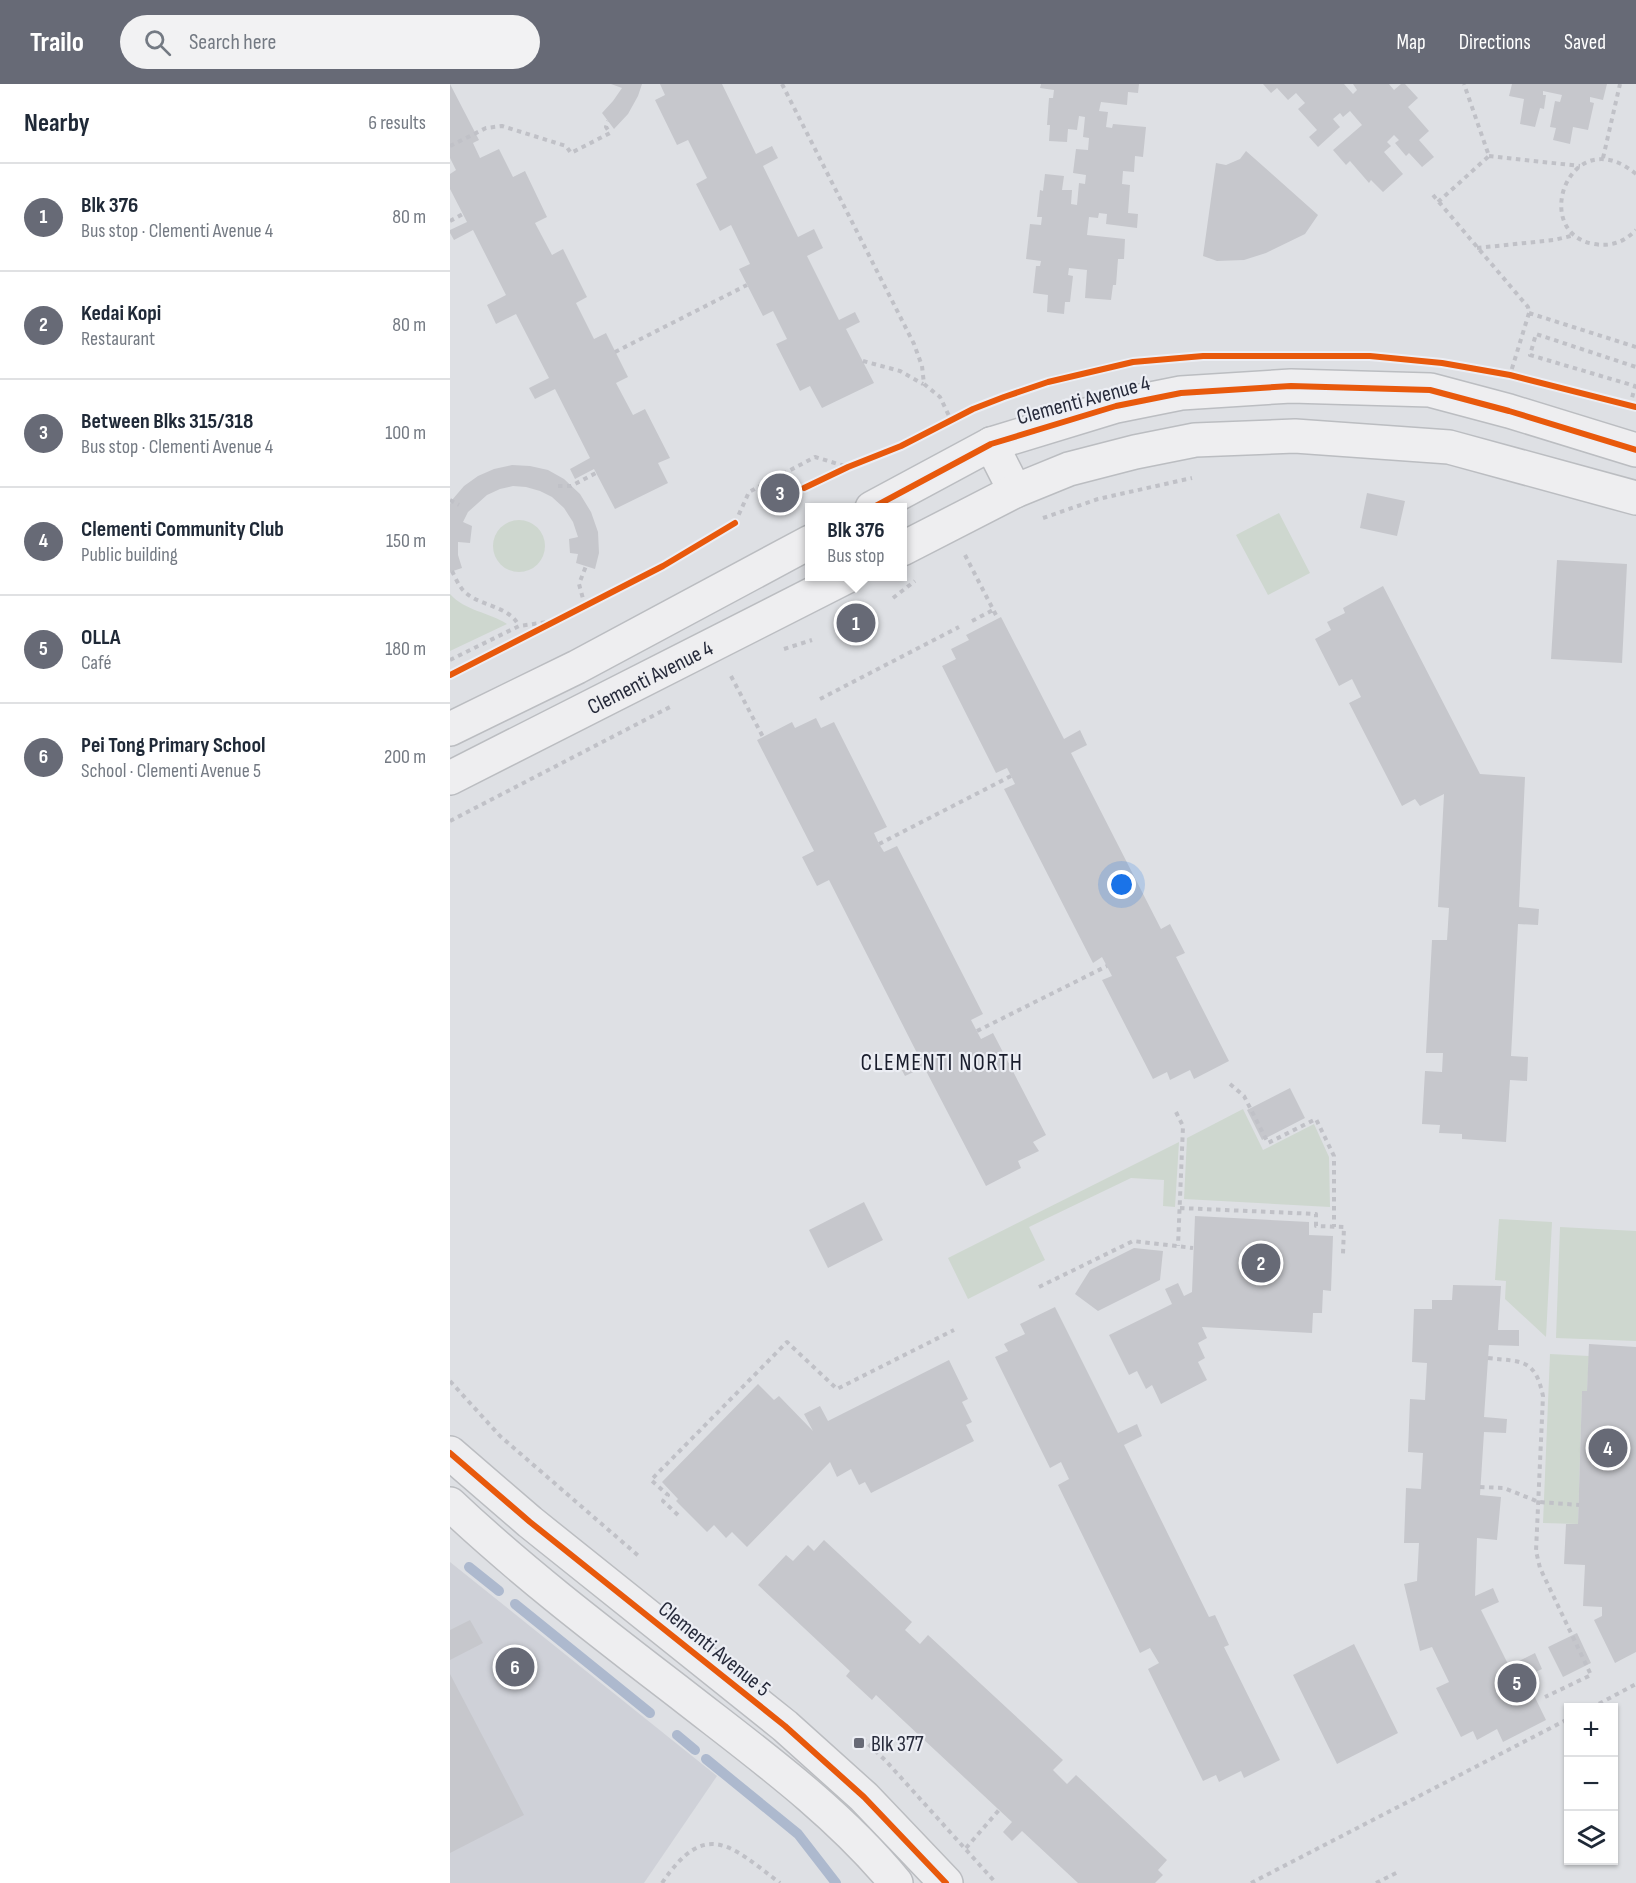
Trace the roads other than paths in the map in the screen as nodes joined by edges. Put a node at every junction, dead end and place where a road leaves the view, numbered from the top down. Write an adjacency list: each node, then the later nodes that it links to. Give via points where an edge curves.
1 (1430, 390): 2 (street, Clementi Avenue 4, via 1291,386 1180,393 1116,406); 3 (street); 4 (street, Clementi Avenue 4)
2 (990, 444): 5 (street); 7 (street, Clementi Avenue 4)
3 (1449, 447): 5 (street, via 1295,436 1195,440 1069,469); 6 (street)
4 (1636, 450)
5 (1015, 491): 9 (street)
6 (1636, 498)
7 (879, 503)
8 (805, 545): 11 (street, Clementi Avenue 4, via 578,667)
9 (907, 547)
10 (838, 581): 12 (street, Clementi Avenue 4)
11 (450, 729)
12 (450, 778)
13 (450, 1453): 16 (street, Clementi Avenue 5, via 785,1726 864,1797)
14 (450, 1504): 15 (street, via 504,1552 759,1754 838,1823)
15 (896, 1883)
16 (946, 1883)

